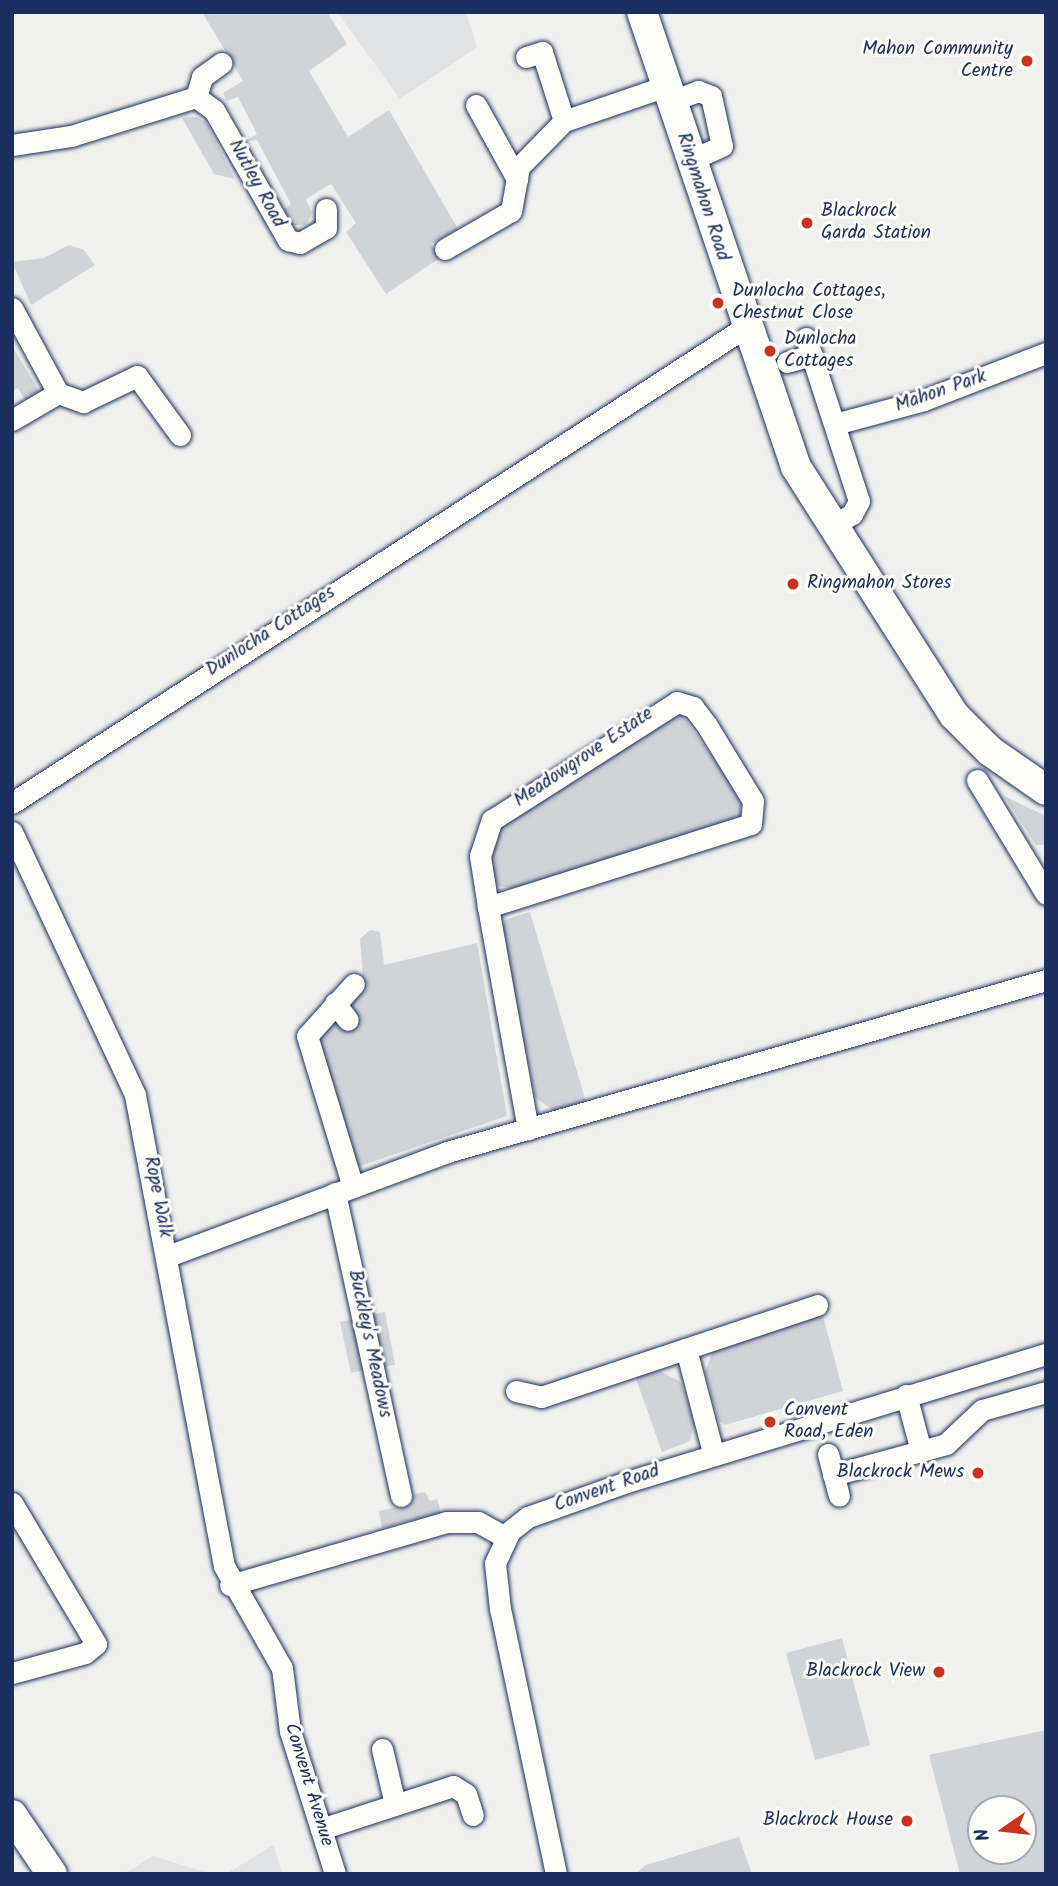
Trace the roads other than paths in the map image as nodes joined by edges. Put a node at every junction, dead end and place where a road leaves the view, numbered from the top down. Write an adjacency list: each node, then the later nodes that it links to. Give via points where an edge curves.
1 (642, 12): 4 (street, Ringmahon Road)
2 (534, 55): 7 (street)
3 (221, 63): 5 (street, via 202,77)
4 (668, 94): 7 (street); 9 (street, Ringmahon Road); 9 (street, via 698,91 711,96 722,146)
5 (196, 97): 8 (street, via 71,136); 11 (street, Nutley Road, via 218,117 288,240 300,243)
6 (476, 105): 10 (street)
7 (564, 121): 10 (street, via 524,159)
8 (12, 145)
9 (691, 160): 14 (street, Ringmahon Road)
10 (517, 179): 12 (street, via 511,211)
11 (326, 218)
12 (445, 249)
13 (12, 309): 17 (street)
14 (744, 328): 21 (street, Ringmahon Road, via 784,441); 24 (street, Dunlocha Cottages)
15 (1046, 353): 19 (street, Mahon Park, via 930,398)
16 (786, 362): 19 (street, via 809,346)
17 (58, 393): 18 (street); 20 (street, via 83,402 137,376)
18 (12, 421)
19 (835, 424): 21 (street, via 859,501 852,514)
20 (180, 435)
21 (830, 527): 23 (street, Ringmahon Road, via 954,715 990,751)
22 (977, 780): 26 (street)
23 (1046, 790)
24 (12, 803)
25 (12, 832): 34 (street, Rope Walk, via 128,1074)
26 (1046, 894)
27 (488, 907): 27 (street, Meadowgrove Estate, via 480,856 492,820 662,707 677,702 693,707 753,801 751,824); 32 (street, Meadowgrove Estate)
28 (1046, 980): 32 (street)
29 (354, 984): 30 (street, Buckley's Meadows)
30 (335, 1003): 31 (street); 33 (street, Buckley's Meadows, via 310,1028 308,1044)
31 (348, 1020)
32 (528, 1129): 33 (street)
33 (344, 1190): 34 (street); 43 (street, Buckley's Meadows)
34 (168, 1256): 47 (street, Rope Walk)
35 (817, 1305): 36 (street)
36 (686, 1349): 38 (street, via 541,1397); 42 (street)
37 (1046, 1354): 40 (street, Convent Road)
38 (516, 1391)
39 (1046, 1392): 41 (street, via 982,1410 955,1440)
40 (906, 1395): 41 (street); 42 (street, Convent Road)
41 (921, 1451): 44 (street, via 830,1465)
42 (713, 1453): 46 (street, Convent Road, via 528,1517)
43 (401, 1496)
44 (839, 1496)
45 (12, 1503): 48 (street, via 96,1644 85,1653)
46 (505, 1537): 47 (street, via 478,1522 447,1522); 56 (street, via 495,1563 500,1609)
47 (230, 1584): 53 (street, Convent Avenue, via 282,1668 290,1731)
48 (12, 1673)
49 (382, 1749): 50 (street)
50 (395, 1804): 52 (street, via 453,1786 466,1794); 53 (street)
51 (12, 1815): 54 (street)
52 (473, 1815)
53 (321, 1829): 55 (street, Convent Avenue)
54 (52, 1874)
55 (335, 1874)
56 (556, 1874)

